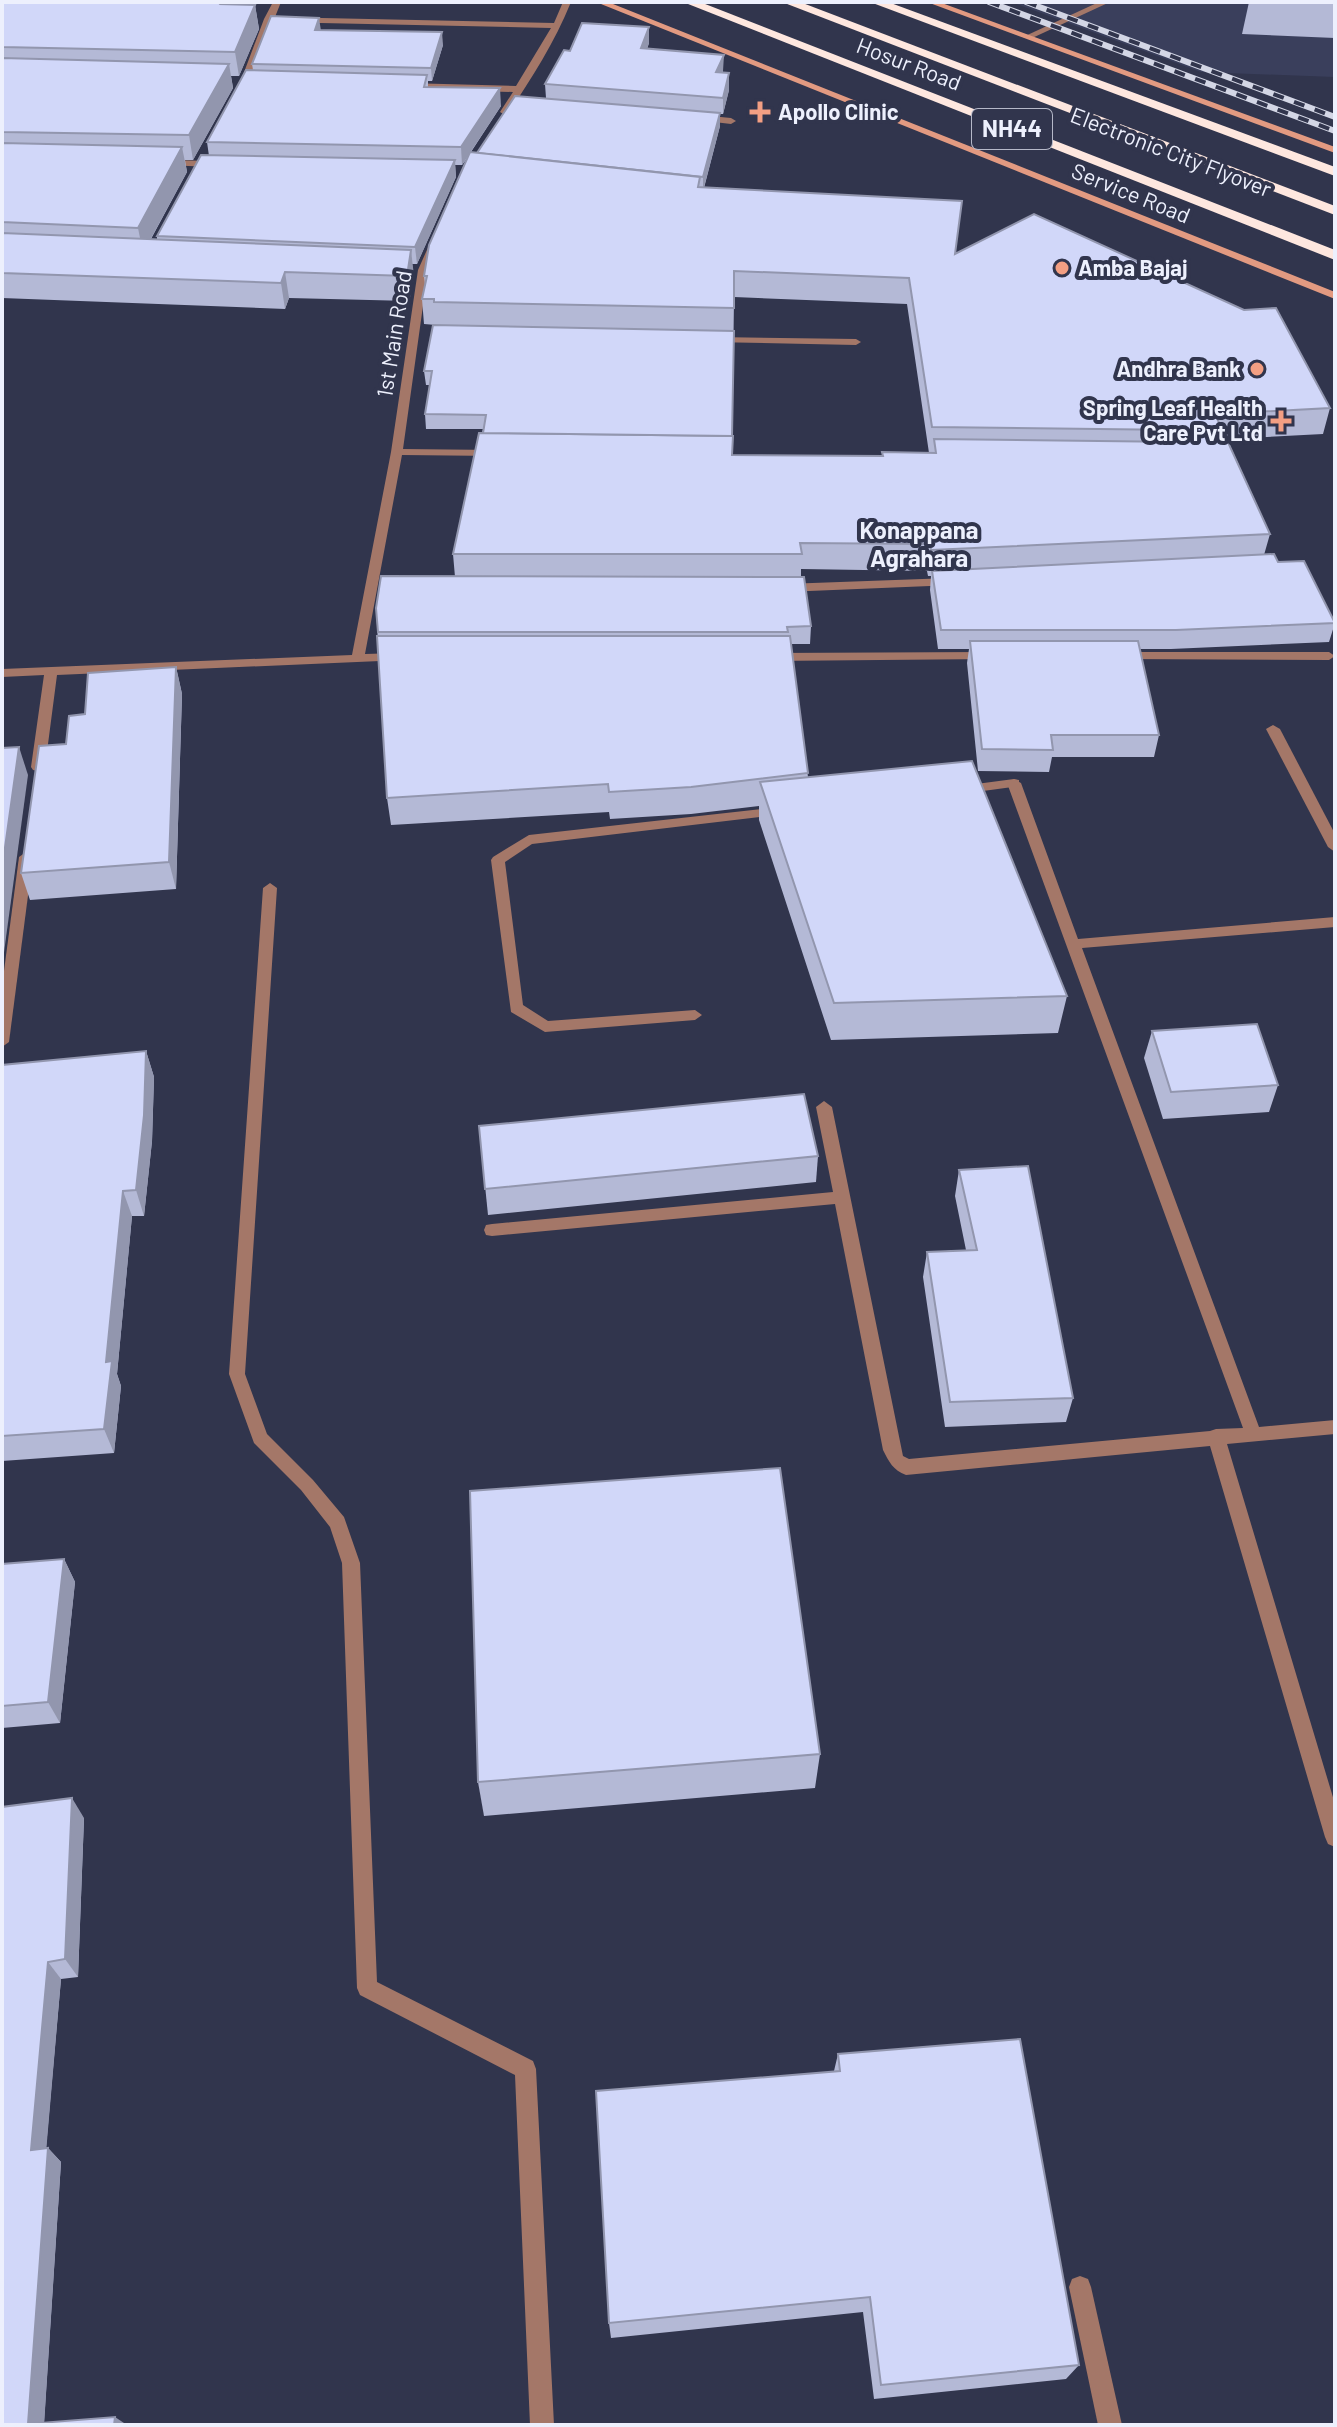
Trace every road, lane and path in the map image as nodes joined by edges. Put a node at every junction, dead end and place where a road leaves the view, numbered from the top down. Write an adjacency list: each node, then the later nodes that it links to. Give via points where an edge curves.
1 (277, 2): 11 (street)
2 (567, 2): 12 (street)
3 (600, 2): 39 (street, Service Road)
4 (689, 2): 36 (highway, Hosur Road / NH44)
5 (722, 2): 35 (highway, Electronic City Flyover)
6 (788, 2): 33 (highway, Electronic City Flyover)
7 (826, 2): 32 (highway, Hosur Road / NH44)
8 (876, 2): 30 (highway)
9 (931, 2): 13 (street)
10 (1106, 2): 13 (street)
11 (268, 19): 12 (street); 15 (street)
12 (557, 26): 18 (street)
13 (1027, 37): 26 (street)
14 (229, 82): 15 (street)
15 (244, 82): 16 (street); 19 (street)
16 (259, 82)
17 (397, 86): 18 (street)
18 (520, 89): 20 (street)
19 (237, 96)
20 (511, 103): 21 (street); 24 (street)
21 (527, 104)
22 (684, 117): 23 (street)
23 (731, 121)
24 (496, 126)
25 (208, 150): 28 (street)
26 (1335, 150)
27 (155, 163): 28 (street)
28 (201, 164): 29 (street); 31 (street)
29 (233, 165)
30 (1335, 172)
31 (194, 177)
32 (1335, 196)
33 (1335, 211)
34 (442, 228): 38 (street, 1st Main Road)
35 (1335, 239)
36 (1335, 255)
37 (408, 270): 38 (street)
38 (423, 270): 40 (street, 1st Main Road)
39 (1335, 296)
40 (412, 333): 41 (street); 44 (street, 1st Main Road)
41 (428, 334)
42 (697, 339): 43 (street)
43 (856, 342)
44 (397, 452): 45 (street); 47 (street, 1st Main Road)
45 (506, 453)
46 (965, 581): 49 (street)
47 (372, 587): 48 (street); 53 (street, 1st Main Road)
48 (388, 588)
49 (770, 588)
50 (994, 656): 55 (street)
51 (1106, 656): 52 (street)
52 (1329, 656)
53 (358, 657): 54 (street); 56 (street)
54 (421, 657)
55 (756, 657)
56 (51, 671): 57 (street); 59 (street)
57 (2, 673)
58 (1273, 729): 63 (street)
59 (37, 779)
60 (944, 792): 66 (street, via 1014,783)
61 (790, 810): 67 (street, via 529,840 498,860 516,1008 545,1027)
62 (28, 841): 68 (street)
63 (1335, 847)
64 (270, 888): 77 (street, via 237,1374 260,1438 338,1523 351,1563 367,1988 525,2069)
65 (1335, 922): 66 (street)
66 (1075, 944): 73 (street)
67 (695, 1015)
68 (2, 1042)
69 (824, 1107): 70 (street)
70 (842, 1197): 71 (street); 74 (street, via 892,1450 906,1467)
71 (492, 1230)
72 (1335, 1427): 73 (street)
73 (1253, 1433): 74 (street)
74 (1216, 1436): 75 (street)
75 (1335, 1837)
76 (1080, 2287): 78 (street)
77 (542, 2425)
78 (1110, 2425)

